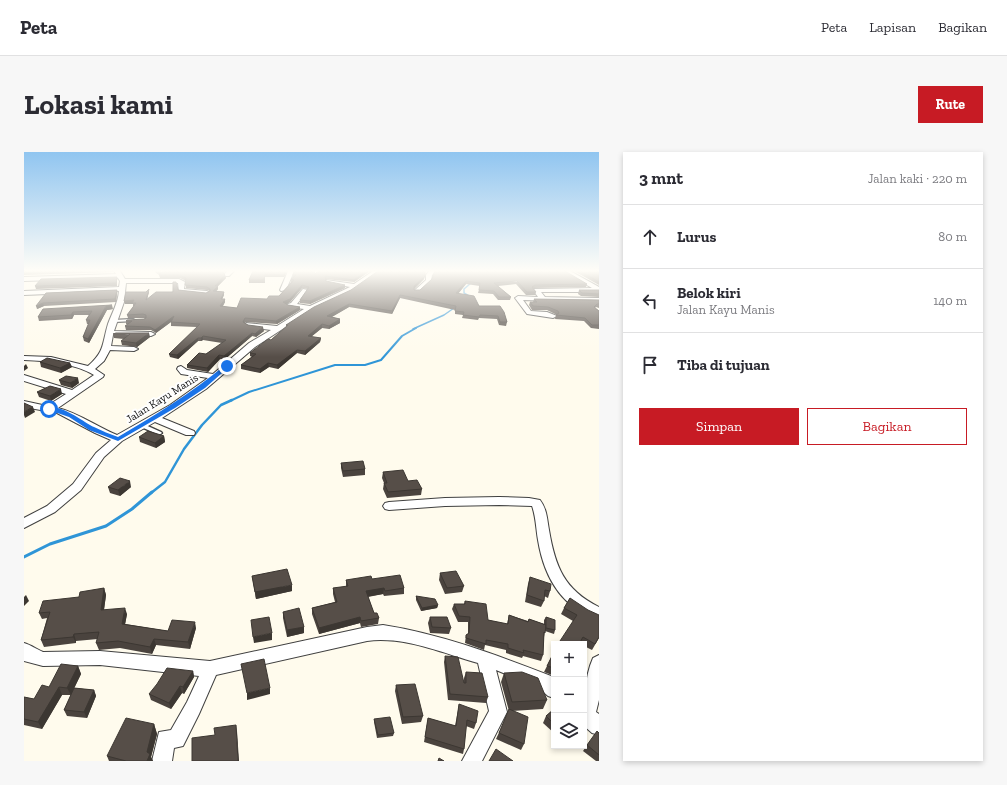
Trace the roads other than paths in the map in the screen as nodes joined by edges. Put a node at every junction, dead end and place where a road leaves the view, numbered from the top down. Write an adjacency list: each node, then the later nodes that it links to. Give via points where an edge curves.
1 (118, 299): 12 (street)
2 (296, 299): 9 (street, via 291,305)
3 (332, 299): 9 (street, Jalan Kayu Manis)
4 (518, 299): 7 (street)
5 (585, 299): 6 (street)
6 (599, 300)
7 (521, 304): 8 (street); 10 (street, via 529,313)
8 (559, 305)
9 (311, 308): 14 (street, Jalan Kayu Manis)
10 (553, 316)
11 (137, 320): 12 (lane)
12 (114, 321): 15 (street)
13 (249, 325): 14 (street)
14 (278, 328): 22 (street, Jalan Kayu Manis)
15 (110, 333): 16 (street); 17 (street)
16 (151, 334)
17 (107, 348): 18 (street); 20 (street, via 101,359)
18 (134, 349)
19 (24, 358): 20 (street, via 51,359)
20 (90, 369): 24 (street, via 99,376)
21 (181, 369): 22 (street, via 184,372)
22 (215, 377): 27 (street, Jalan Kayu Manis)
23 (24, 378): 24 (street)
24 (74, 393): 26 (street)
25 (24, 404): 26 (street)
26 (49, 409): 31 (street, via 71,416)
27 (154, 418): 28 (street, Jalan Kayu Manis); 30 (street)
28 (141, 425): 29 (lane); 31 (street, Jalan Kayu Manis)
29 (159, 433)
30 (190, 433)
31 (118, 439): 33 (street, Jalan Kayu Manis, via 100,455 77,487 66,497)
32 (388, 506): 34 (street, via 499,501 536,504 539,507 549,561 560,583 574,600)
33 (24, 524)
34 (599, 614)
35 (24, 650): 38 (street, via 29,655 43,659 100,658)
36 (485, 658): 38 (street, via 416,638 383,632); 39 (street, via 545,682); 42 (street, via 498,712)
37 (599, 663): 40 (street)
38 (210, 669): 41 (street, via 176,739 166,738)
39 (551, 687)
40 (590, 719)
41 (162, 761)
42 (472, 761)

